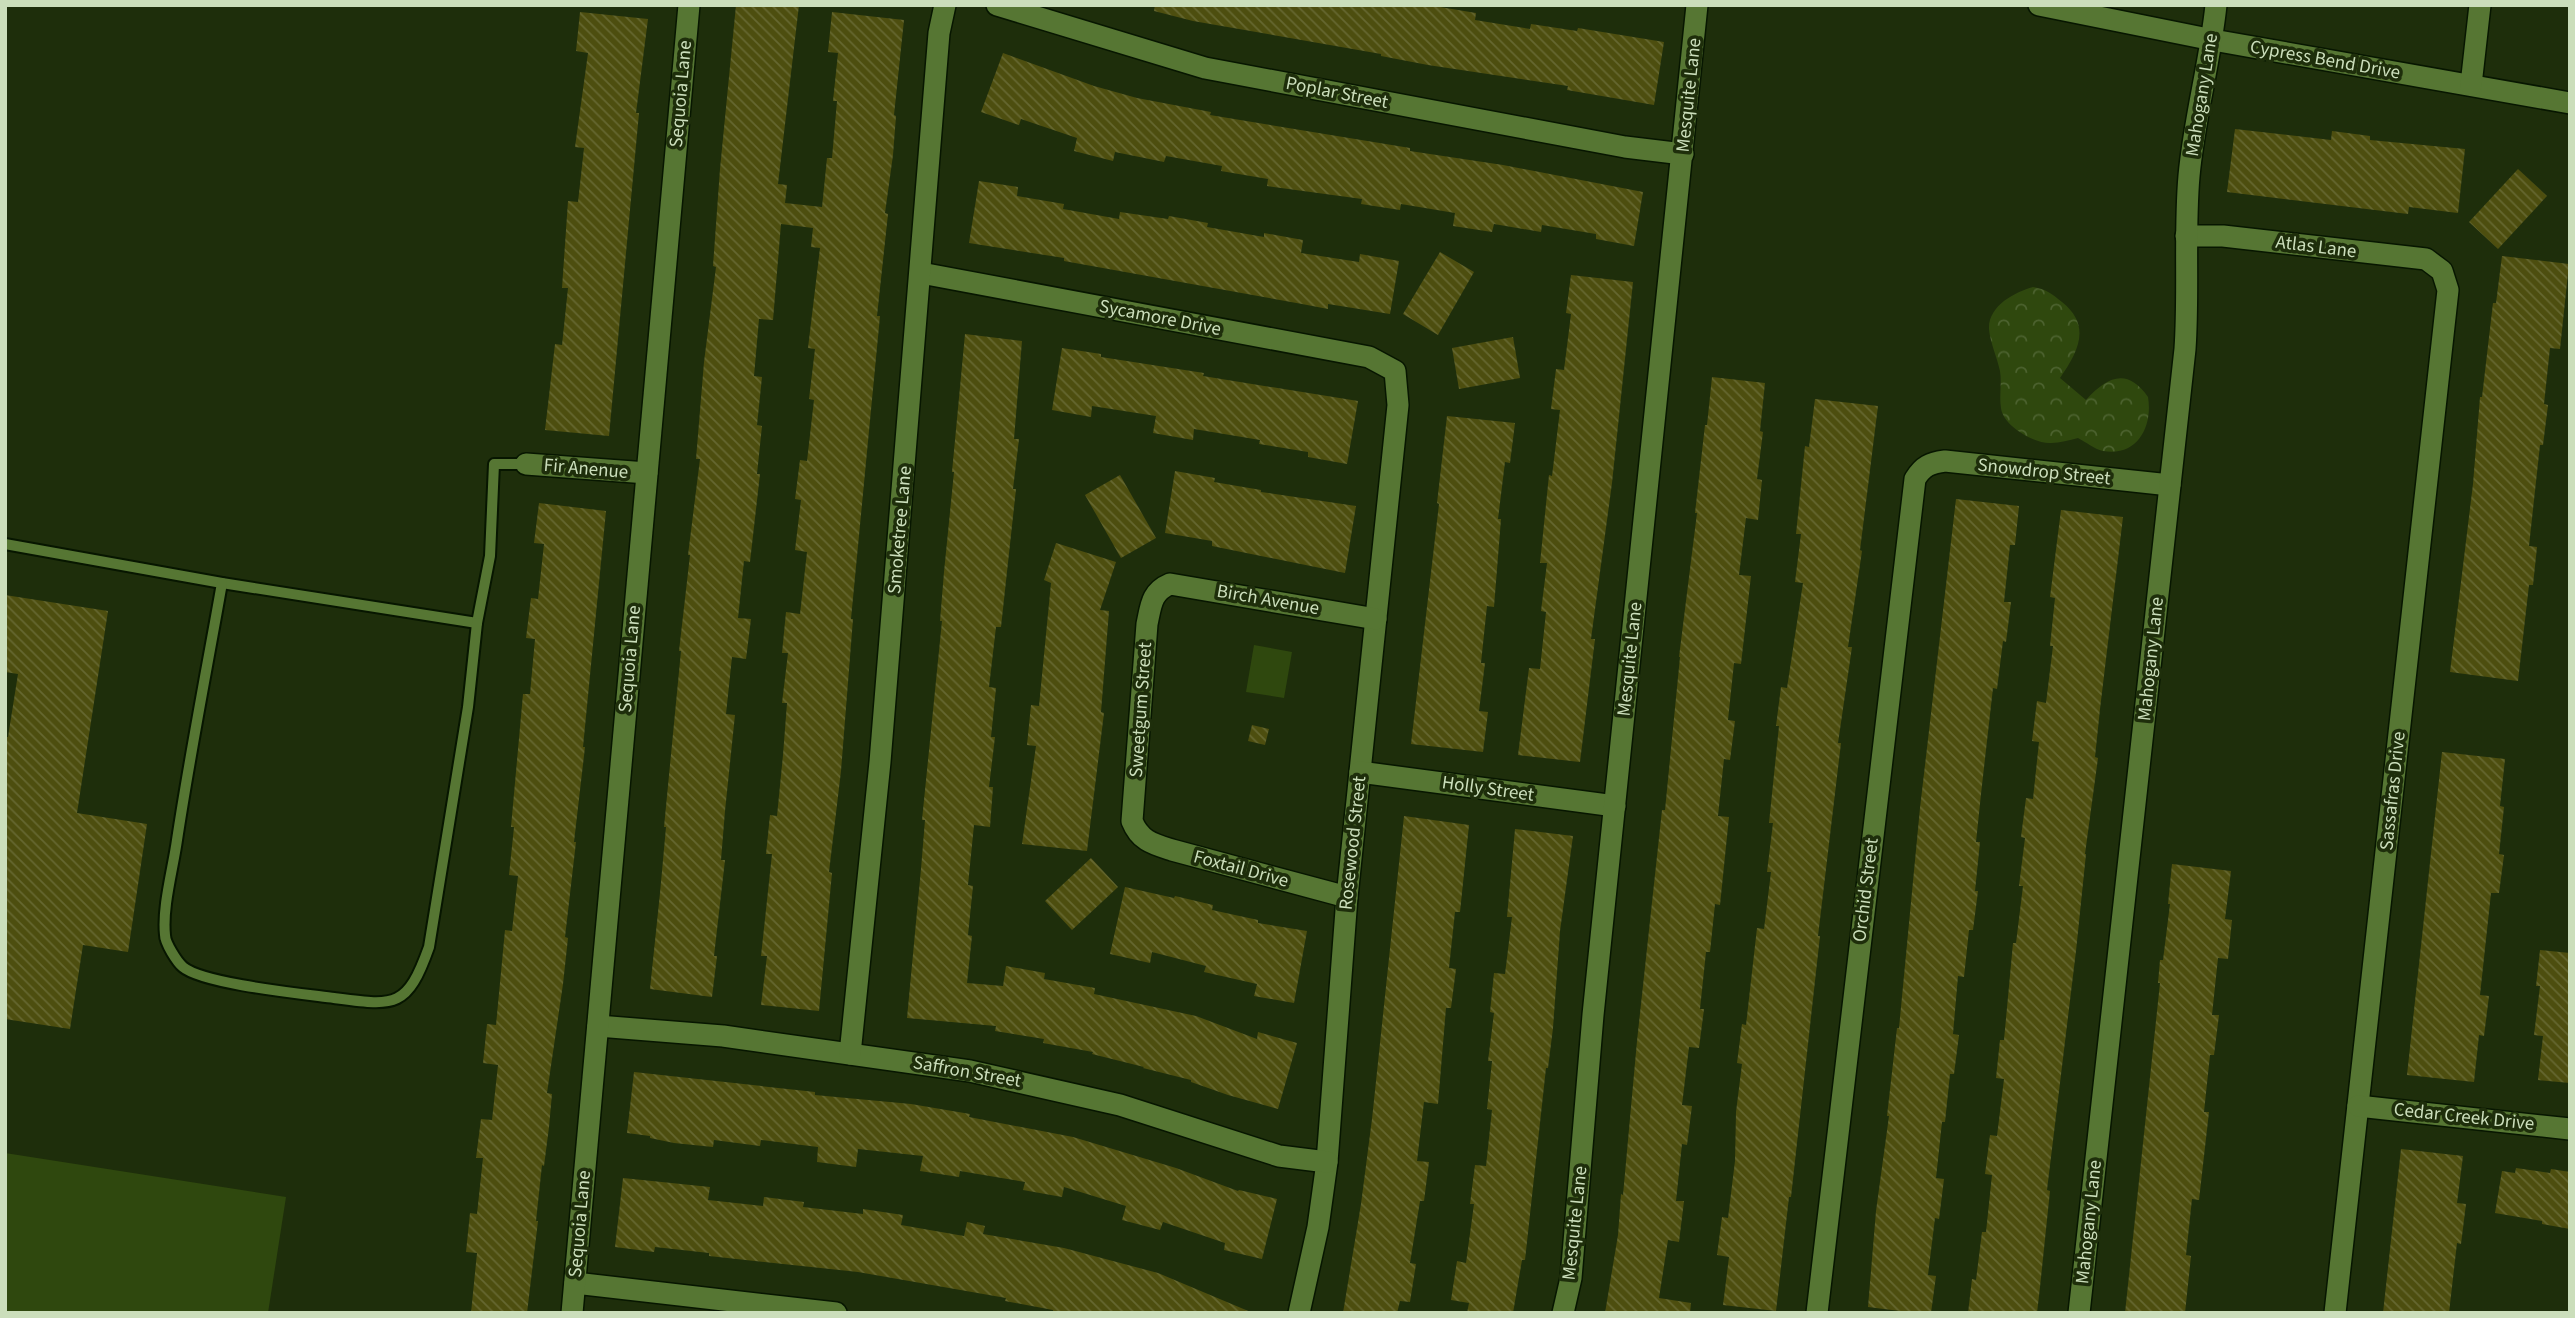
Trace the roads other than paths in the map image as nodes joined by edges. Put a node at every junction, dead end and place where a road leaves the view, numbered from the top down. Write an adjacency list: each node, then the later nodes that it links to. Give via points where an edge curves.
1 (688, 5): 18 (street, Sequoia Lane)
2 (945, 5): 14 (street, Smoketree Lane)
3 (997, 5): 11 (street, Poplar Street, via 1205,68)
4 (1697, 5): 11 (street, Mesquite Lane)
5 (2039, 5): 8 (street, Cypress Bend Drive)
6 (2216, 5): 8 (street, Mahogany Lane)
7 (2480, 5): 9 (street)
8 (2213, 40): 9 (street, Cypress Bend Drive); 12 (street, Mahogany Lane, via 2189,174)
9 (2471, 85): 10 (street, Cypress Bend Drive)
10 (2570, 103)
11 (1683, 154): 26 (street, Mesquite Lane)
12 (2186, 236): 13 (street, Atlas Lane, via 2223,236 2426,259); 19 (street, Mahogany Lane, via 2187,323)
13 (2442, 271): 31 (street, Sassafras Drive, via 2448,290)
14 (921, 273): 15 (street, Sycamore Drive, via 1369,357); 30 (street, Smoketree Lane)
15 (1395, 372): 23 (street, Rosewood Street, via 1398,405)
16 (526, 464): 18 (street, Fir Anenue); 24 (lane, via 494,464 490,556)
17 (1921, 470): 19 (street, Snowdrop Street, via 1945,461); 39 (street, Orchid Street, via 1912,493)
18 (647, 474): 29 (street, Sequoia Lane)
19 (2170, 485): 40 (street, Mahogany Lane)
20 (5, 544): 21 (lane)
21 (222, 583): 24 (lane); 24 (lane, via 164,938 183,967 216,980 379,1004 400,998 418,980 429,947)
22 (1160, 588): 23 (street, Birch Avenue, via 1170,584); 27 (street, Sweetgum Street, via 1153,595 1147,624 1132,821)
23 (1376, 619): 25 (street, Rosewood Street)
24 (477, 623)
25 (1360, 772): 26 (street, Holly Street); 28 (street, Rosewood Street)
26 (1615, 806): 38 (street, Mesquite Lane, via 1571,1278)
27 (1137, 834): 28 (street, Foxtail Drive, via 1172,850)
28 (1347, 897): 33 (street, Rosewood Street)
29 (598, 1026): 30 (street, Saffron Street, via 723,1036); 34 (street, Sequoia Lane)
30 (850, 1054): 33 (street, Saffron Street, via 1043,1086 1181,1122 1279,1156)
31 (2358, 1106): 32 (street, Cedar Creek Drive); 41 (street, Sassafras Drive)
32 (2570, 1129)
33 (1327, 1161): 37 (street, Rosewood Street, via 1318,1227)
34 (575, 1283): 35 (street, Sequoia Lane); 36 (street)
35 (572, 1313)
36 (836, 1313)
37 (1298, 1313)
38 (1563, 1313)
39 (1817, 1313)
40 (2078, 1313)
41 (2336, 1313)

